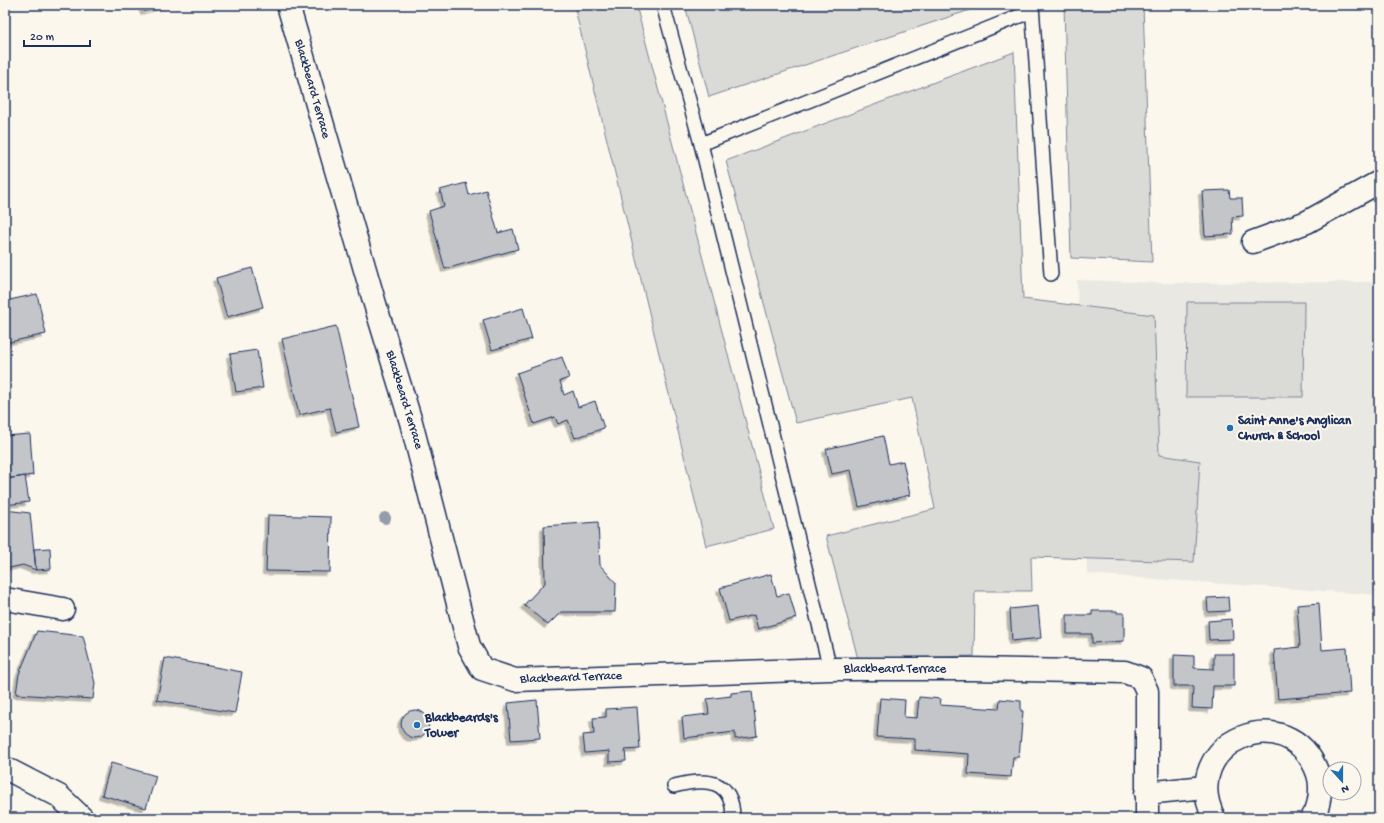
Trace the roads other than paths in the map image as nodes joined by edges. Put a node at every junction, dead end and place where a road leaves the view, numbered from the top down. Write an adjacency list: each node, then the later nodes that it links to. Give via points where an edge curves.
1 (288, 5): 10 (street, Blackbeard Terrace, via 411,422 469,646 482,669 514,680)
2 (663, 5): 4 (lane)
3 (1032, 8): 4 (lane); 7 (lane)
4 (701, 144): 10 (lane)
5 (1379, 182): 6 (street, via 1307,222)
6 (1253, 242)
7 (1051, 274)
8 (5, 599): 9 (street)
9 (63, 609)
10 (830, 669): 14 (street, Blackbeard Terrace, via 1124,672 1141,678 1146,691)
11 (5, 768): 16 (street, via 59,796)
12 (674, 786): 17 (lane, via 694,781 711,782 728,792 733,805)
13 (1206, 787): 14 (street); 15 (street, via 1209,769 1218,753 1233,740 1250,733 1274,733 1287,737 1302,747 1314,761 1320,779); 19 (street, via 1208,806)
14 (1146, 793): 18 (street, Blackbeard Terrace)
15 (1319, 817)
16 (82, 818)
17 (733, 818)
18 (1147, 818)
19 (1214, 818)

